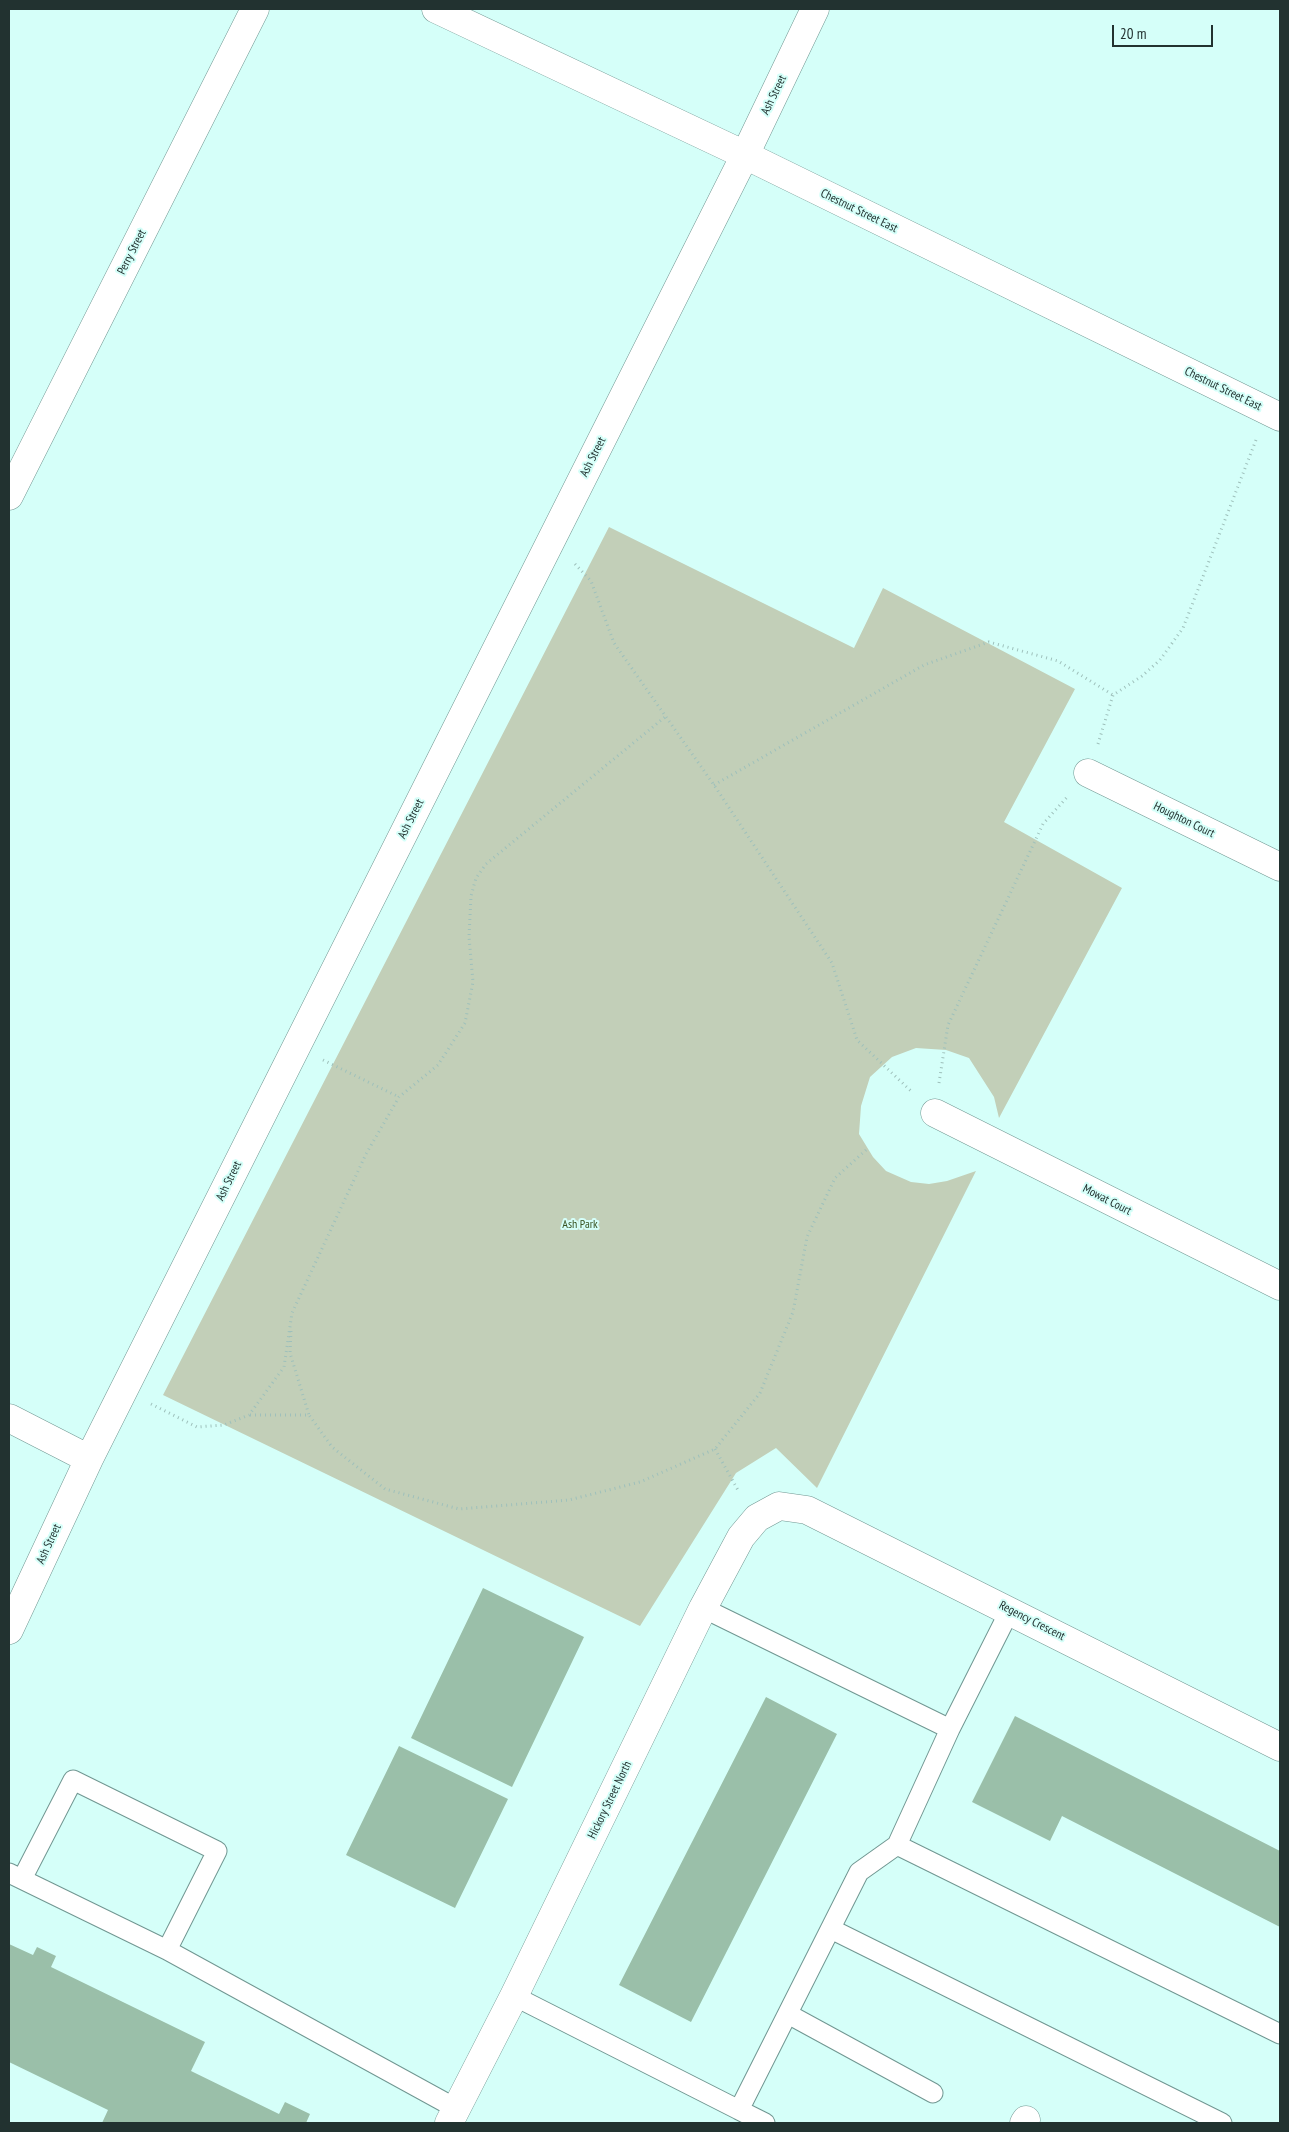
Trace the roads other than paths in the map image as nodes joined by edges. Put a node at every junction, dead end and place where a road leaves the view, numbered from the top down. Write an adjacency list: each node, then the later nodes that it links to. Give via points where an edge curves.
1 (255, 9): 6 (street, Perry Street)
2 (436, 9): 4 (street, Chestnut Street East)
3 (815, 9): 4 (street, Ash Street)
4 (745, 155): 5 (street, Chestnut Street East); 12 (street, Ash Street)
5 (1280, 417)
6 (9, 496)
7 (1088, 774): 8 (street, Houghton Court)
8 (1280, 868)
9 (935, 1113): 10 (street, Mowat Court)
10 (1280, 1286)
11 (9, 1418): 12 (street)
12 (89, 1459): 16 (street, Ash Street)
13 (779, 1506): 14 (street, Hickory Street North, via 757,1518 741,1537); 15 (street, Regency Crescent, via 807,1510)
14 (703, 1608): 17 (lane); 23 (street, Hickory Street North)
15 (1010, 1610): 17 (lane); 18 (street, Regency Crescent)
16 (9, 1630)
17 (950, 1729): 19 (lane)
18 (1280, 1748)
19 (897, 1845): 21 (lane, via 859,1872); 25 (lane)
20 (16, 1876): 22 (lane); 22 (lane, via 72,1780 217,1851)
21 (831, 1929): 24 (lane); 30 (lane)
22 (167, 1950): 28 (lane)
23 (514, 1996): 27 (lane); 28 (street, Hickory Street North)
24 (788, 2014): 26 (lane); 27 (lane)
25 (1280, 2034)
26 (934, 2093)
27 (739, 2110): 29 (lane)
28 (453, 2116)
29 (765, 2123)
30 (1222, 2123)

